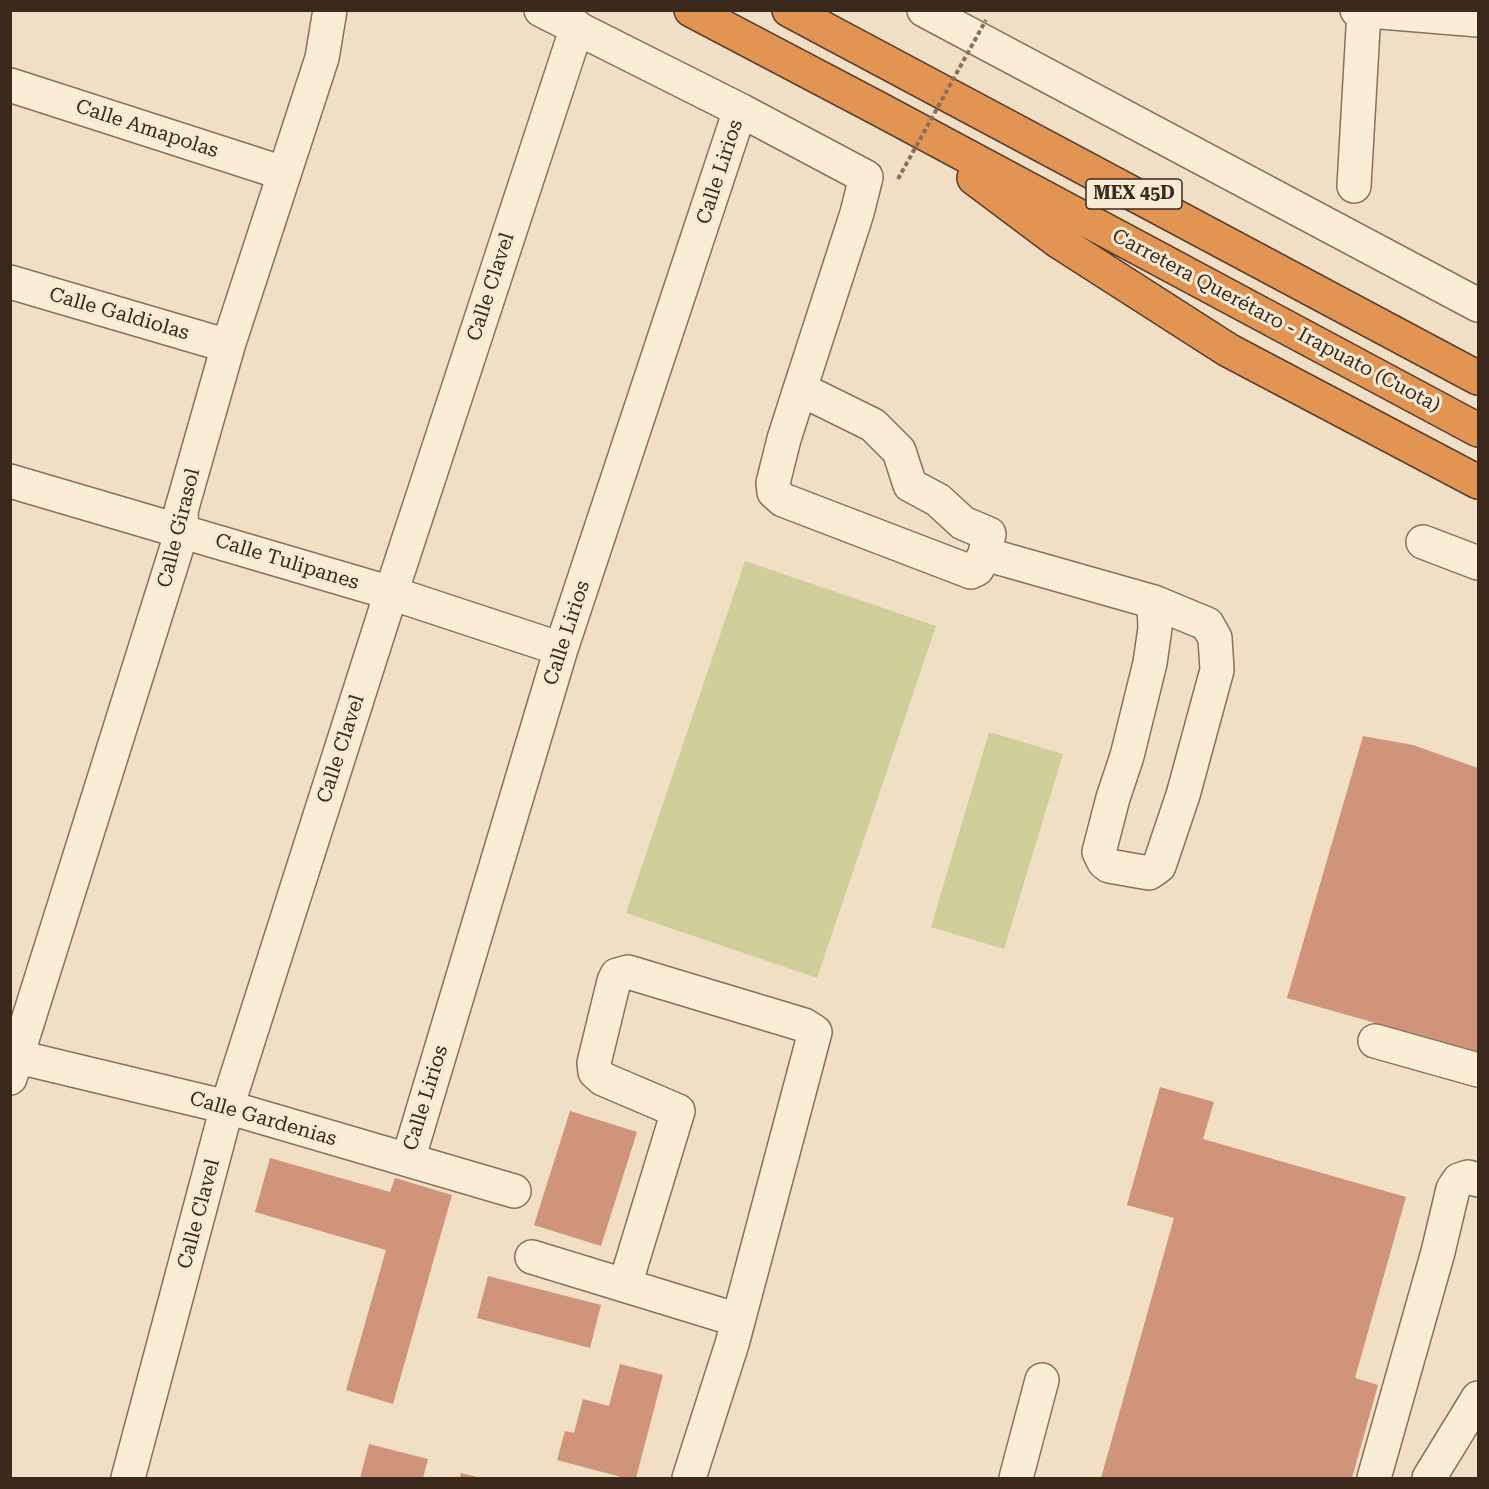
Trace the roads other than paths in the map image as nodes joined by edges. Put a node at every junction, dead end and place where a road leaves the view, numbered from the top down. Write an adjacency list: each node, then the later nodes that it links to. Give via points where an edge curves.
1 (330, 10): 13 (street, Calle Girasol, via 322,58)
2 (540, 10): 9 (street)
3 (691, 10): 12 (highway, Carretera Querétaro - Irapuato (Cuota) / MEX 45D)
4 (789, 10): 18 (highway, MEX 45D)
5 (924, 10): 16 (street)
6 (1358, 10): 7 (street)
7 (1364, 11): 8 (street); 14 (street)
8 (1479, 20)
9 (577, 27): 11 (street); 27 (street, Calle Clavel)
10 (10, 85): 13 (street, Calle Amapolas)
11 (740, 110): 19 (street, via 882,178 857,213); 29 (street, Calle Lirios)
12 (880, 110): 20 (highway, Carretera Querétaro - Irapuato (Cuota) / MEX 45D); 22 (highway, via 1058,241 1228,350)
13 (283, 172): 17 (street, Calle Girasol)
14 (1354, 186)
15 (10, 282): 17 (street, Calle Galdiolas)
16 (1479, 305)
17 (228, 346): 23 (street, Calle Girasol, via 181,512)
18 (1479, 378)
19 (800, 390): 25 (street, via 873,425 899,451 910,485 938,500 963,523 988,534); 25 (street, via 773,483 774,492 783,500 971,572 980,566)
20 (1479, 430)
21 (10, 481): 23 (street, Calle Tulipanes)
22 (1479, 482)
23 (182, 531): 27 (street, Calle Tulipanes); 31 (street, Calle Girasol)
24 (1423, 542): 26 (street)
25 (985, 554): 28 (street)
26 (1479, 563)
27 (391, 593): 29 (street, Calle Tulipanes); 33 (street, Calle Clavel)
28 (1154, 602): 28 (street, via 1150,663 1099,852 1109,866 1149,873 1159,866 1183,795 1217,670 1215,638 1207,624)
29 (561, 649): 34 (street, Calle Lirios)
30 (1375, 1041): 32 (street)
31 (13, 1063): 33 (street, Calle Gardenias)
32 (1479, 1070)
33 (227, 1107): 34 (street, Calle Gardenias); 43 (street, Calle Clavel)
34 (408, 1160): 36 (street, Calle Gardenias)
35 (1479, 1180): 42 (street, via 1459,1180 1454,1189)
36 (514, 1191)
37 (532, 1257): 38 (street)
38 (625, 1285): 39 (street); 39 (street, via 678,1110 603,1079 595,1072 614,981 622,972 804,1025 815,1032)
39 (738, 1320): 44 (street)
40 (1042, 1380): 45 (street)
41 (1479, 1398): 46 (street)
42 (1376, 1478)
43 (128, 1479)
44 (689, 1479)
45 (1016, 1479)
46 (1429, 1479)

